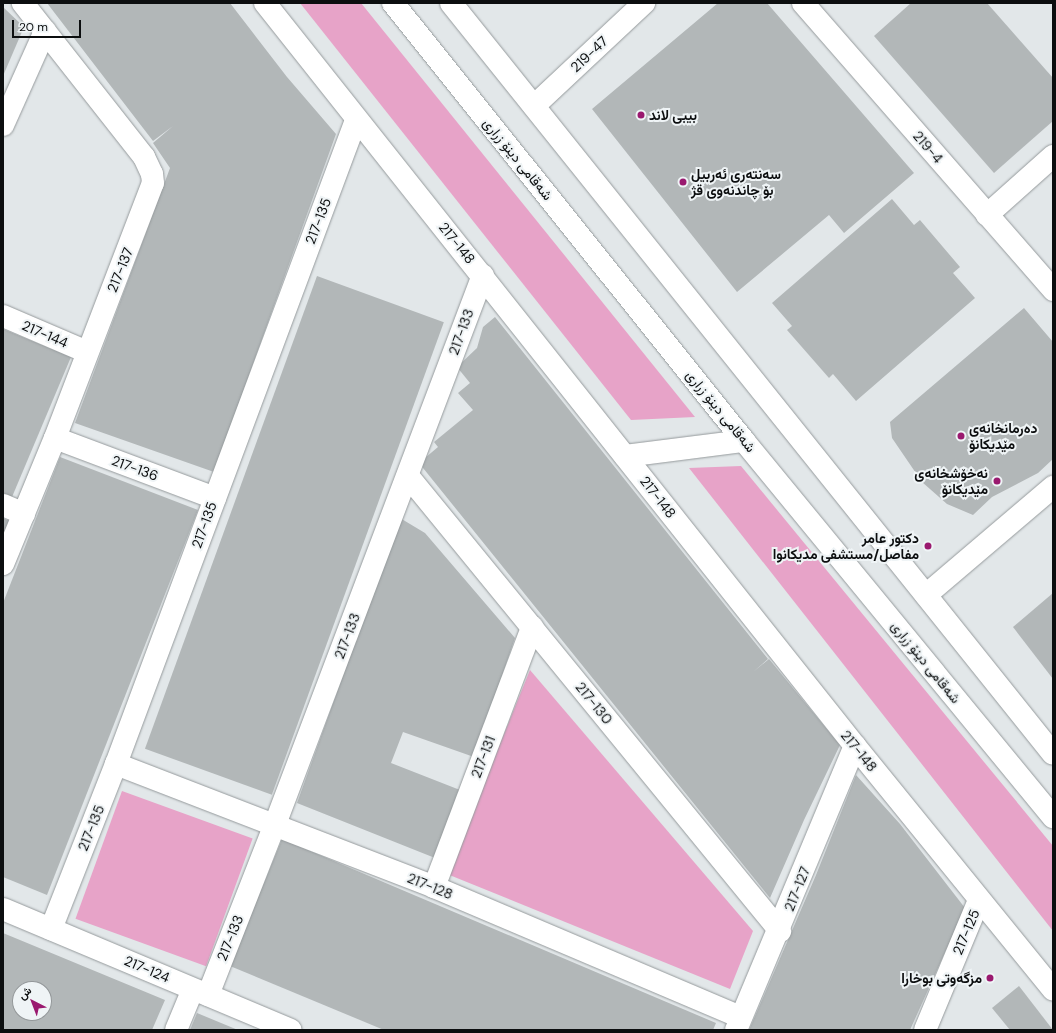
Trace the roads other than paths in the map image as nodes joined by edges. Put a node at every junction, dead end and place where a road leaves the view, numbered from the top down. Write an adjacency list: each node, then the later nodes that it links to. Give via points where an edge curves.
1 (22, 3): 7 (street, 217-137)
2 (264, 3): 9 (street, 217-148)
3 (393, 3): 18 (street, شەقامی دینۆ زراری)
4 (451, 3): 8 (street)
5 (644, 3): 8 (street, 219-47)
6 (803, 3): 12 (street, 219-4)
7 (45, 31): 10 (street); 16 (street, 217-137, via 144,157 152,174 151,193)
8 (534, 106): 26 (street)
9 (356, 120): 13 (street, 217-148); 22 (street, 217-135)
10 (3, 125)
11 (1053, 156): 12 (street)
12 (987, 215): 14 (street, 219-4)
13 (482, 275): 19 (street, 217-148); 20 (street, 217-133)
14 (1053, 290)
15 (3, 316): 16 (street, 217-144)
16 (87, 352): 17 (street, 217-137)
17 (55, 438): 22 (street, 217-136); 24 (street, 217-137)
18 (744, 441): 19 (street); 31 (street, شەقامی دینۆ زراری)
19 (625, 456): 28 (street, 217-148)
20 (408, 476): 27 (street, 217-130); 32 (street, 217-133)
21 (1053, 487): 26 (street)
22 (214, 498): 30 (street, 217-135)
23 (3, 505): 24 (street)
24 (24, 514): 25 (street, 217-137)
25 (3, 564)
26 (926, 595): 29 (street)
27 (532, 626): 33 (street, 217-131); 37 (street, 217-130)
28 (856, 746): 34 (street, 217-148); 37 (street, 217-127)
29 (1053, 754)
30 (116, 764): 32 (street, 217-128); 36 (street, 217-135)
31 (1053, 817)
32 (274, 827): 33 (street, 217-128); 39 (street, 217-133)
33 (434, 887): 40 (street, 217-128)
34 (979, 900): 38 (street, 217-148); 43 (street, 217-125)
35 (3, 909): 36 (street, 217-124)
36 (51, 929): 39 (street, 217-124)
37 (780, 931): 40 (street, 217-127)
38 (1053, 990)
39 (200, 992): 41 (street, 217-133); 42 (street, 217-124)
40 (738, 1023)
41 (176, 1030)
42 (291, 1030)
43 (925, 1030)

